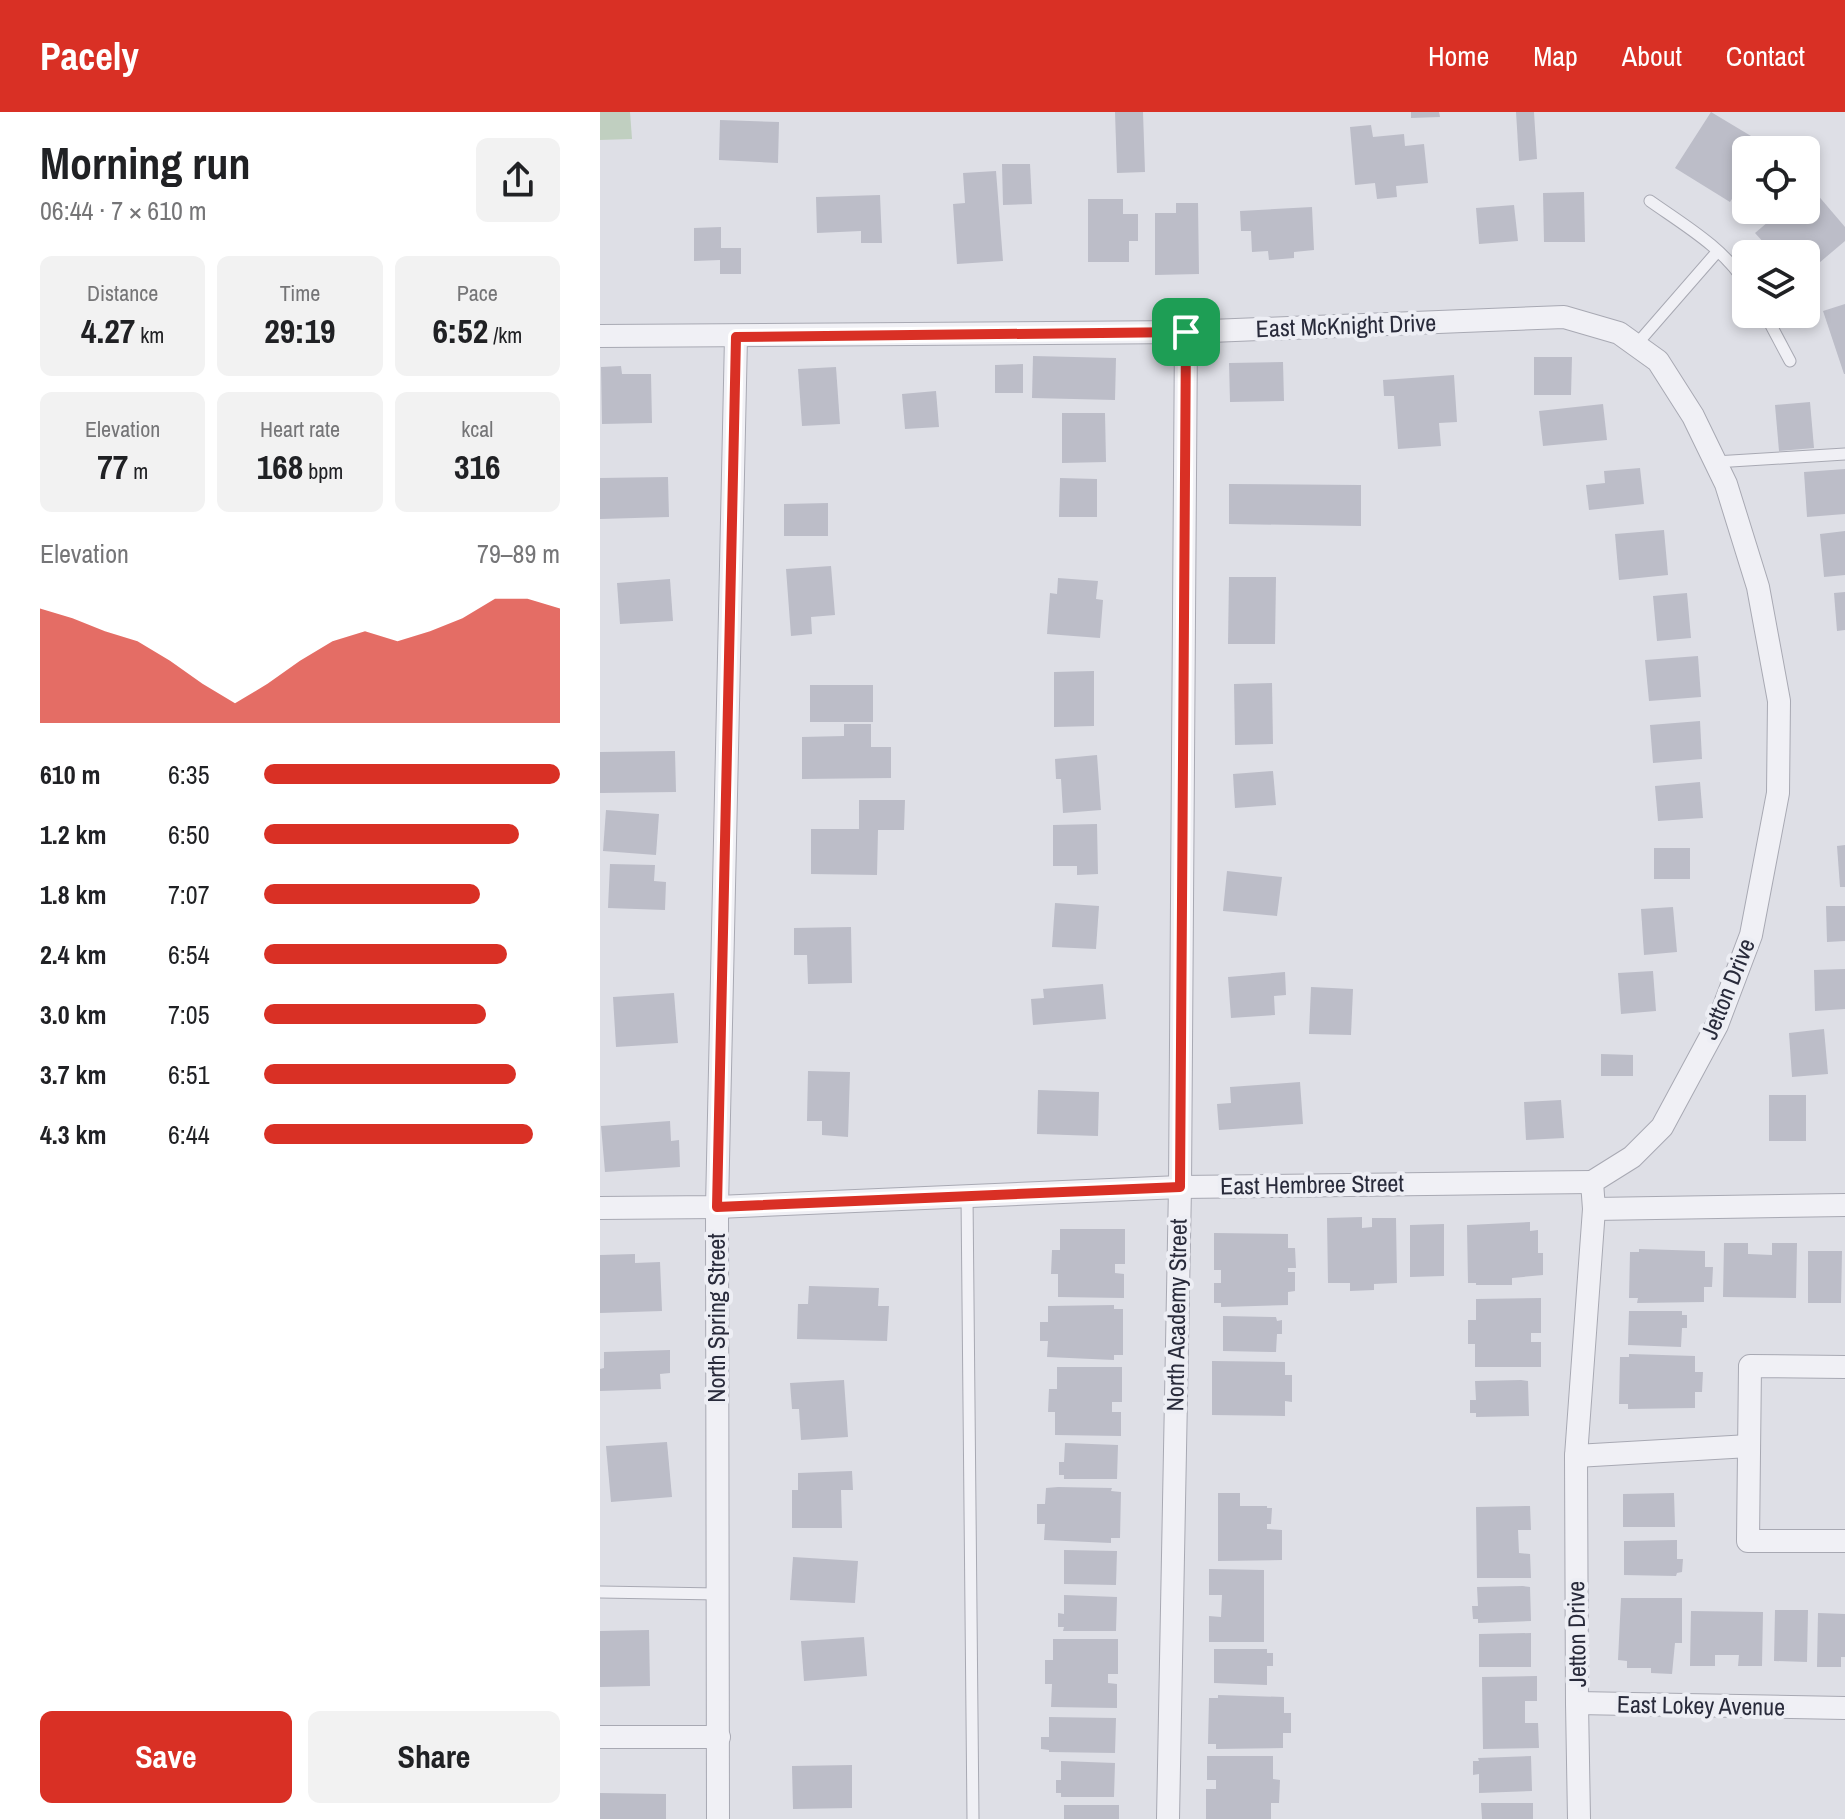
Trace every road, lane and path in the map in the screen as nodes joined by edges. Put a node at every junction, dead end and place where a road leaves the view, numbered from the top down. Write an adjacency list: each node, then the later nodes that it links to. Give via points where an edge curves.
1 (1650, 201): 2 (lane)
2 (1717, 252): 3 (lane); 9 (lane)
3 (1732, 266)
4 (1564, 317): 6 (street, East McKnight Drive); 9 (street, Jetton Drive, via 1619,333)
5 (1772, 328): 10 (lane)
6 (1186, 332): 8 (street, East McKnight Drive); 14 (street, North Academy Street)
7 (600, 336): 8 (street, East McKnight Drive)
8 (736, 337): 17 (street, North Spring Street)
9 (1636, 345): 12 (street, Jetton Drive, via 1658,361)
10 (1790, 361)
11 (1845, 454): 12 (lane)
12 (1715, 462): 13 (street, Jetton Drive, via 1758,587 1779,701 1778,793 1751,935 1717,1025 1662,1127 1632,1157)
13 (1592, 1182): 14 (street, East Hembree Street); 19 (street, Jetton Drive)
14 (1180, 1187): 15 (street, East Hembree Street); 32 (street, North Academy Street)
15 (967, 1196): 17 (street, East Hembree Street); 31 (lane)
16 (1845, 1205): 19 (street)
17 (717, 1207): 18 (street, East Hembree Street); 25 (street, North Spring Street)
18 (600, 1208)
19 (1594, 1209): 22 (street, Jetton Drive)
20 (1845, 1367): 21 (street, via 1750,1366)
21 (1749, 1446): 22 (street); 23 (street, via 1748,1541)
22 (1576, 1456): 26 (street, Jetton Drive)
23 (1845, 1541)
24 (600, 1592): 25 (lane)
25 (718, 1594): 29 (street, North Spring Street)
26 (1577, 1703): 27 (street, East Lokey Avenue); 33 (street)
27 (1845, 1708)
28 (600, 1737): 29 (street)
29 (719, 1737): 30 (street, North Spring Street)
30 (718, 1819)
31 (973, 1819)
32 (1168, 1819)
33 (1579, 1819)

